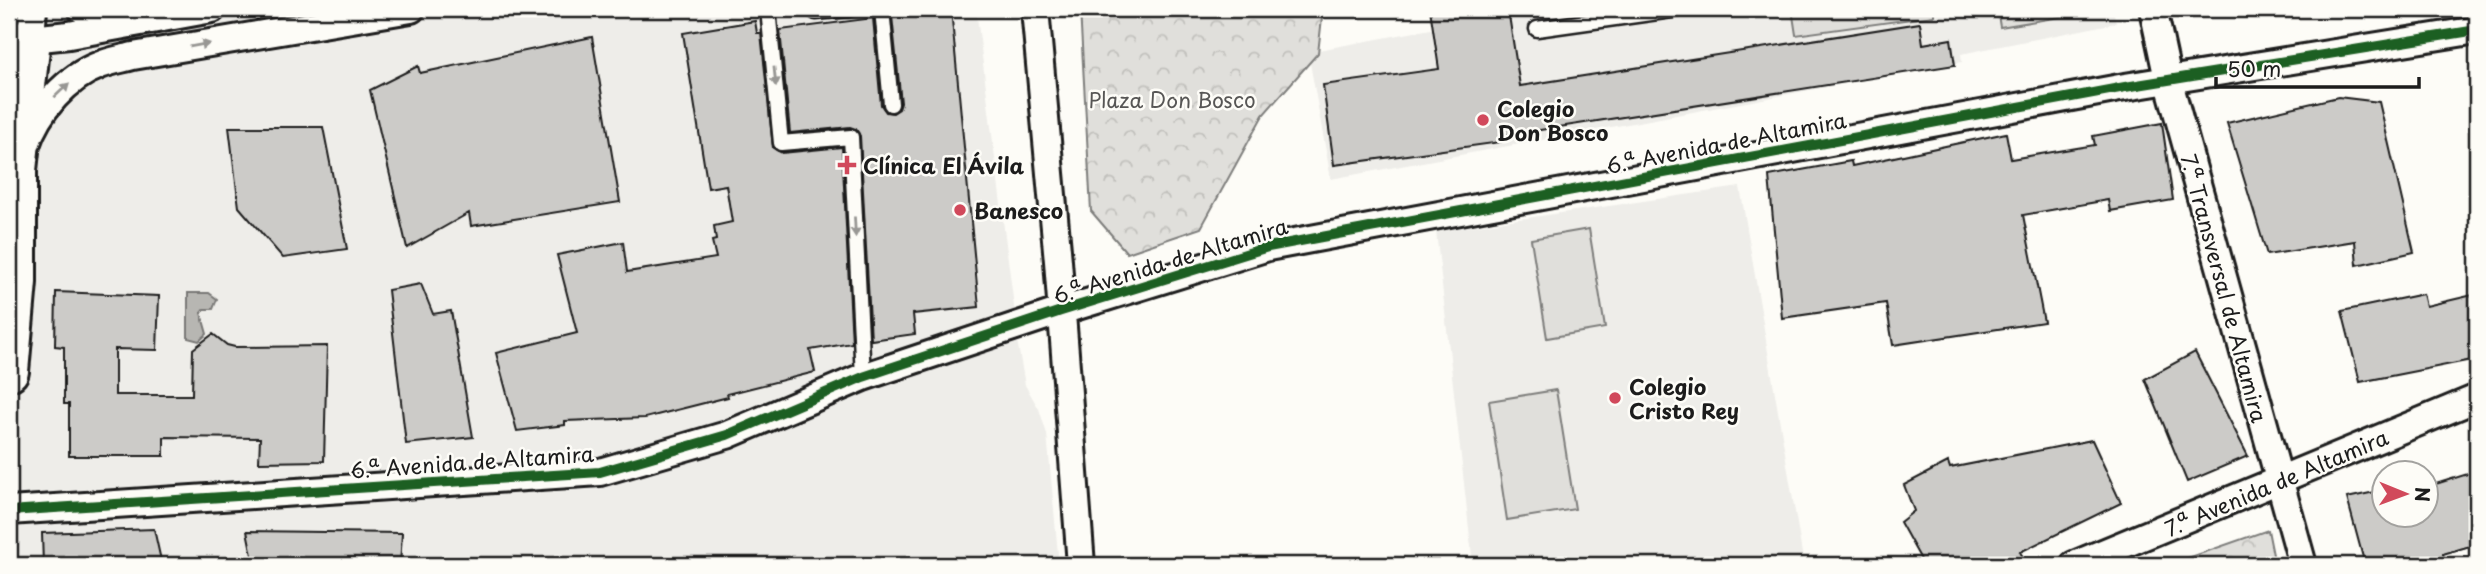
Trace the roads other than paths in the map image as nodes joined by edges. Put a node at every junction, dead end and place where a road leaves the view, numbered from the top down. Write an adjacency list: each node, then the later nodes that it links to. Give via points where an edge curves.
1 (82, 9): 11 (street)
2 (212, 9): 11 (street)
3 (411, 9): 18 (street, one-way to 3, via 53,99 100,65)
4 (768, 9): 21 (lane, one-way to 21, via 781,143 851,137)
5 (812, 9): 6 (lane)
6 (849, 9)
7 (882, 9): 17 (lane)
8 (1035, 9): 19 (street)
9 (1679, 9): 12 (lane)
10 (2153, 9): 16 (street, 7.ª Transversal de Altamira)
11 (129, 23): 14 (street)
12 (1537, 29)
13 (2477, 30): 16 (street, 6.ª Avenida de Altamira)
14 (68, 35): 15 (street); 15 (street)
15 (22, 48): 18 (main road)
16 (2168, 79): 19 (street, 6.ª Avenida de Altamira, via 1268,247); 23 (street, 7.ª Transversal de Altamira)
17 (891, 104)
18 (13, 157): 20 (main road, via 18,282)
19 (1061, 311): 21 (street, 6.ª Avenida de Altamira); 25 (street)
20 (9, 371)
21 (863, 377): 24 (street, 6.ª Avenida de Altamira, via 727,435 600,472)
22 (2477, 398): 23 (street, 7.ª Avenida de Altamira)
23 (2278, 481): 26 (street, 7.ª Avenida de Altamira); 27 (street, 7.ª Transversal de Altamira)
24 (9, 511)
25 (1081, 565)
26 (2074, 565)
27 (2303, 565)

